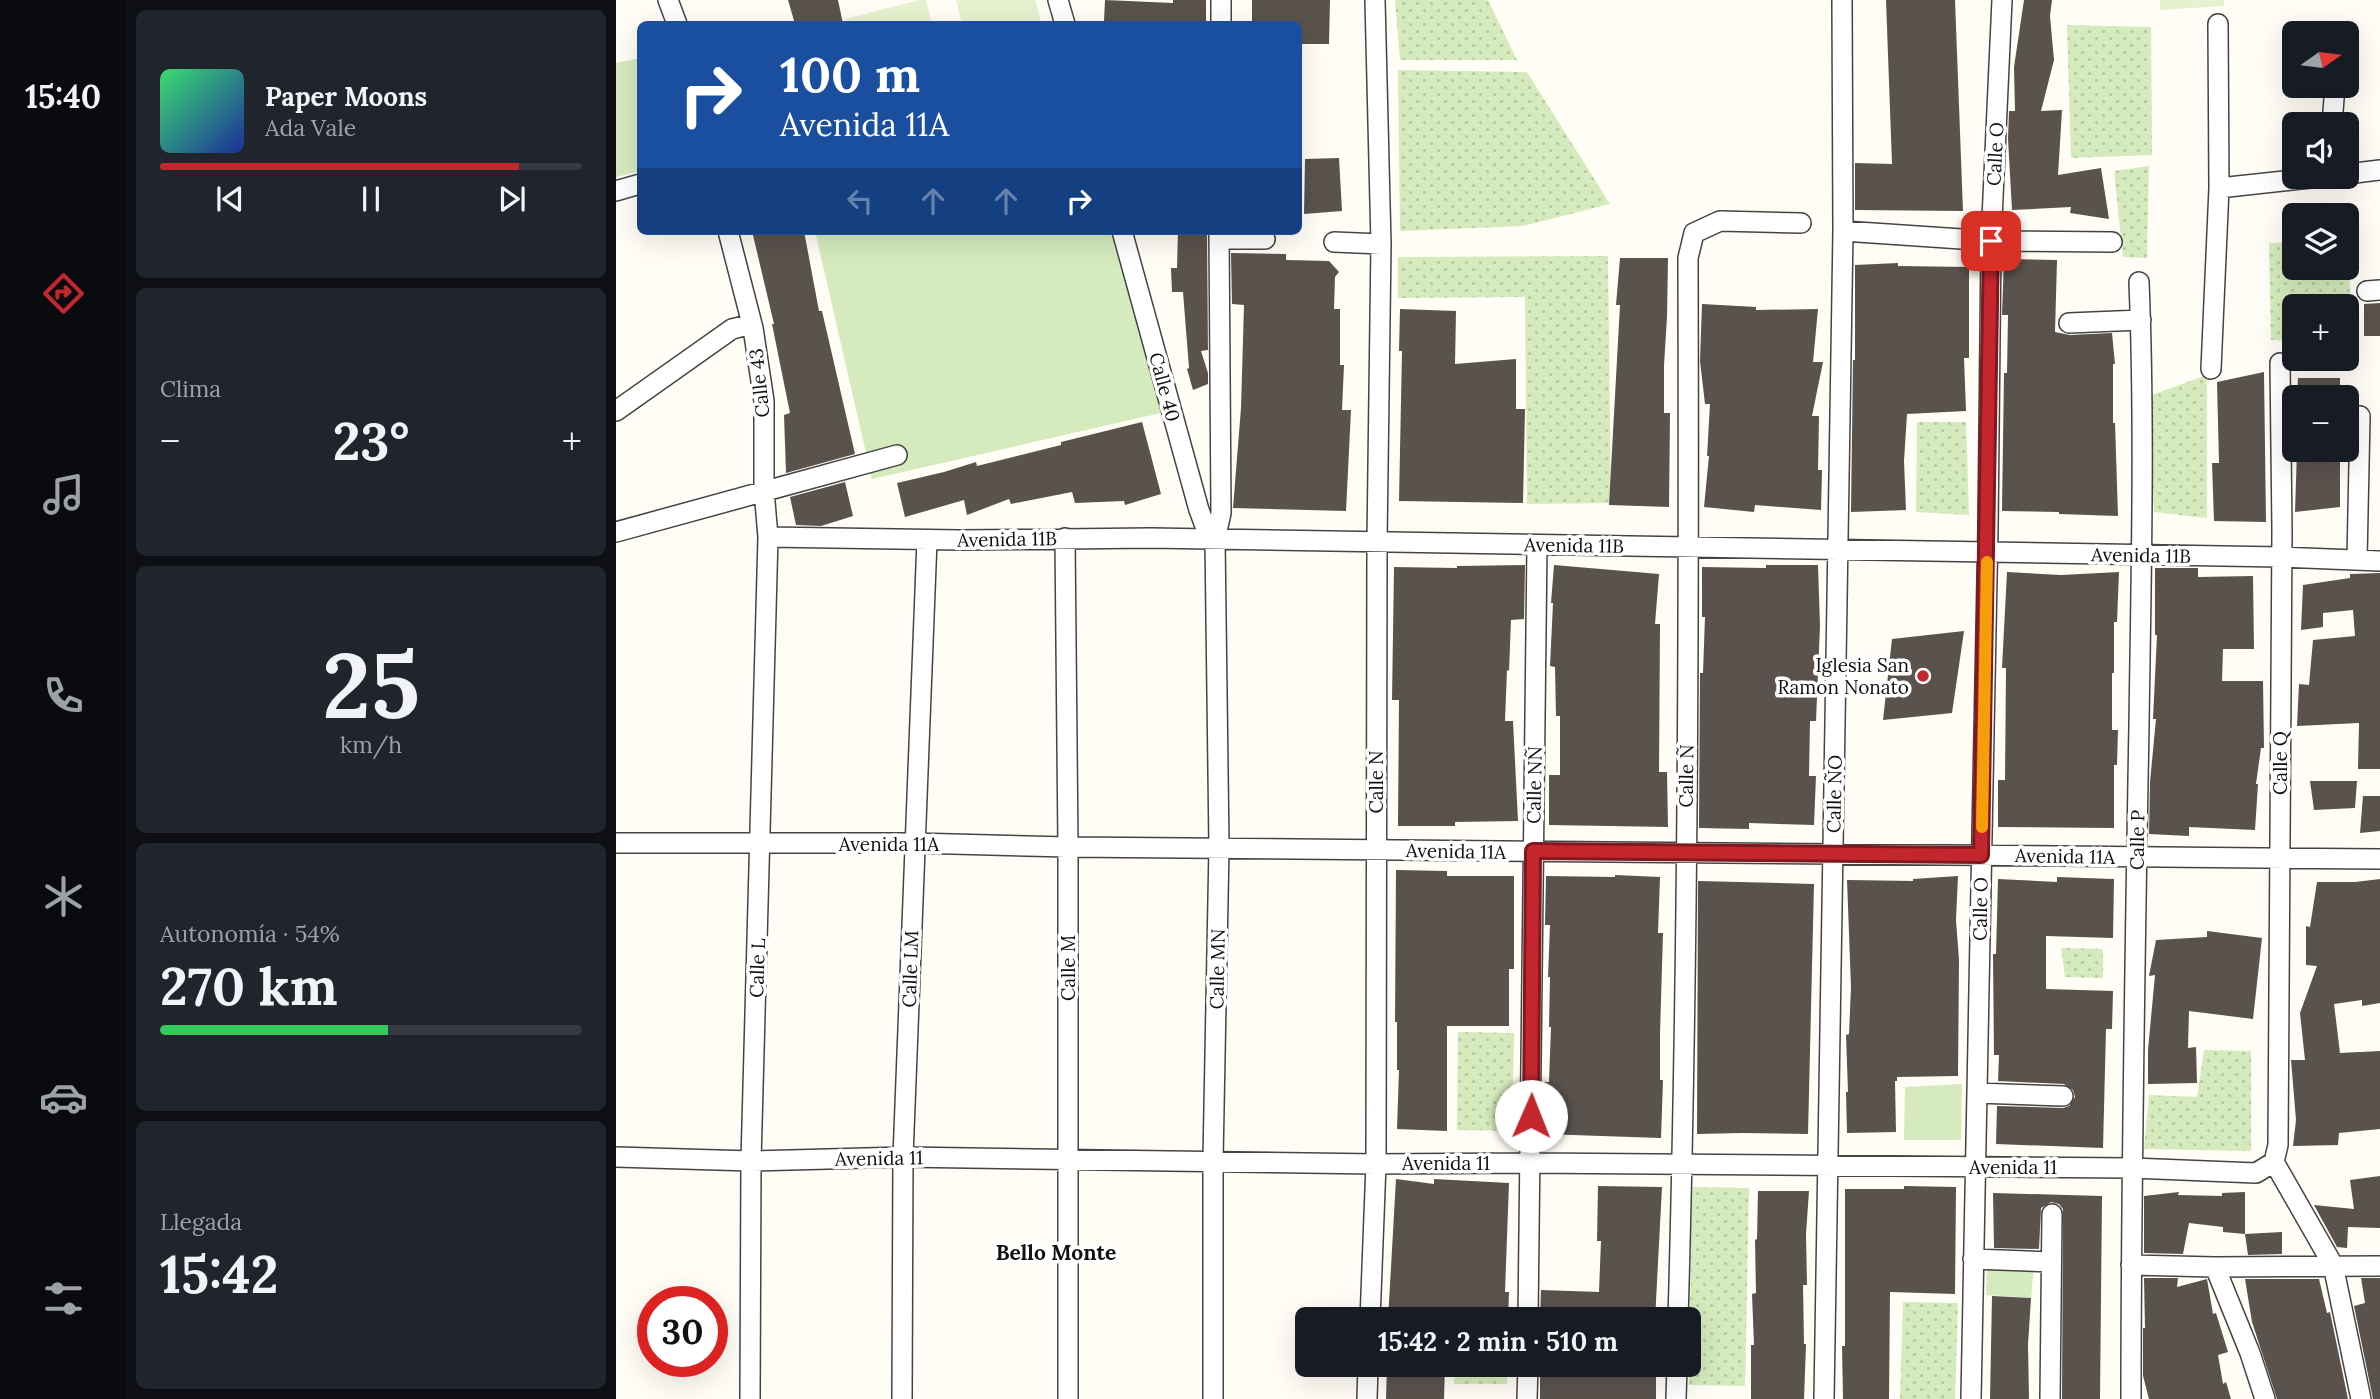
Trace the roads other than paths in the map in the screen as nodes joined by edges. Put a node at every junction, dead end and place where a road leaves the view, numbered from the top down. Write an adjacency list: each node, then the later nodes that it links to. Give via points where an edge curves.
1 (668, 0): 7 (street)
2 (1058, 0): 8 (street)
3 (1221, 0): 9 (street)
4 (1375, 0): 26 (street, Calle N)
5 (1842, 0): 18 (street, Calle ÑO)
6 (2002, 0): 23 (street, Calle O)
7 (676, 21)
8 (1064, 21)
9 (1221, 21)
10 (2218, 24): 15 (street)
11 (2380, 170): 12 (street)
12 (2359, 173)
13 (2282, 181): 15 (street)
14 (637, 185): 16 (street)
15 (2219, 188): 32 (street)
16 (616, 191)
17 (1801, 223): 44 (street, Calle Ñ, via 1720,220 1694,233 1688,258)
18 (1843, 231): 23 (street); 45 (street, Calle ÑO)
19 (729, 235): 30 (street, Calle 43)
20 (1123, 235): 41 (street, Calle 40, via 1199,510)
21 (1219, 235): 22 (street); 41 (street, Calle MN, via 1221,513)
22 (1265, 239)
23 (1991, 241): 25 (street); 46 (street, Calle O)
24 (1334, 242): 26 (street)
25 (2112, 242)
26 (1381, 244): 42 (street, Calle N)
27 (2139, 282): 28 (street, Calle P)
28 (2141, 320): 29 (street); 47 (street, Calle P)
29 (2069, 323)
30 (752, 324): 33 (street, via 732,329); 36 (street, Calle 43, via 765,401)
31 (2280, 363): 48 (street, Calle Q)
32 (2211, 369)
33 (616, 411)
34 (2360, 416): 49 (street)
35 (897, 455): 36 (street)
36 (764, 490): 37 (street); 38 (street, Calle 43)
37 (616, 532)
38 (768, 537): 40 (street, Avenida 11B); 53 (street, Calle L)
39 (1065, 538): 40 (street, Avenida 11B); 41 (street, Avenida 11B); 54 (street, Calle M)
40 (928, 540): 52 (street, Calle LM)
41 (1215, 540): 42 (street, Avenida 11B); 55 (street, Calle MN)
42 (1377, 542): 43 (street, Avenida 11B); 56 (street, Calle N)
43 (1536, 544): 44 (street, Avenida 11B); 57 (street, Calle NÑ)
44 (1689, 547): 45 (street, Avenida 11B); 58 (street, Calle Ñ)
45 (1838, 549): 46 (street, Avenida 11B); 59 (street, Calle ÑO)
46 (1987, 552): 47 (street, Avenida 11B); 60 (street, Calle O)
47 (2141, 555): 48 (street, Avenida 11B); 61 (street, Calle P)
48 (2281, 557): 49 (street, Avenida 11B); 62 (street, Calle Q)
49 (2357, 560): 50 (street, Avenida 11B)
50 (2380, 561)
51 (616, 843): 53 (street, Avenida 11A)
52 (915, 843): 53 (street, Avenida 11A); 54 (street, Avenida 11A); 67 (street, Calle LM)
53 (761, 844): 70 (street, Calle L)
54 (1068, 847): 55 (street, Avenida 11A); 68 (street, Calle M)
55 (1219, 847): 56 (street, Avenida 11A); 69 (street, Calle MN)
56 (1376, 850): 57 (street, Avenida 11A); 73 (street, Calle N)
57 (1533, 851): 58 (street, Avenida 11A); 71 (street, Calle NÑ)
58 (1685, 853): 59 (street, Avenida 11A); 74 (street, Calle Ñ)
59 (1832, 854): 60 (street, Avenida 11A); 75 (street, Calle ÑO)
60 (1981, 855): 61 (street, Avenida 11A); 64 (street, Calle O)
61 (2137, 856): 62 (street, Avenida 11A); 77 (street, Calle P)
62 (2279, 858): 63 (street, Avenida 11A); 72 (street, Calle Q, via 2278,1145)
63 (2380, 859)
64 (1977, 1093): 65 (street); 76 (street, Calle O)
65 (2063, 1096)
66 (616, 1157): 70 (street, Avenida 11)
67 (903, 1157): 68 (street, Avenida 11); 70 (street, Avenida 11); 92 (street, Calle LM)
68 (1068, 1159): 69 (street, Avenida 11); 93 (street, Calle M)
69 (1213, 1160): 73 (street, Avenida 11); 94 (street, Calle MN)
70 (751, 1161): 91 (street, Calle L)
71 (1530, 1163): 73 (street, Avenida 11); 74 (street, Avenida 11); 86 (street, Calle NÑ)
72 (2274, 1163): 77 (street, Avenida 11, via 2256,1173); 82 (street)
73 (1376, 1164): 85 (street, Calle N)
74 (1682, 1164): 75 (street, Avenida 11); 87 (street, Calle Ñ)
75 (1827, 1165): 76 (street, Avenida 11); 98 (street, Calle ÑO)
76 (1975, 1167): 77 (street, Avenida 11); 79 (street, Calle O)
77 (2132, 1168): 81 (street, Calle P)
78 (2052, 1214): 80 (street)
79 (1973, 1259): 80 (street); 99 (street, Calle O)
80 (2051, 1262): 100 (street)
81 (2131, 1265): 84 (street); 101 (street, Calle P)
82 (2333, 1265): 83 (street); 84 (street); 103 (street)
83 (2380, 1266)
84 (2215, 1267): 102 (street)
85 (1370, 1307)
86 (1528, 1307)
87 (1678, 1307)
88 (1368, 1377): 95 (street)
89 (1528, 1377): 96 (street)
90 (1677, 1377): 97 (street)
91 (750, 1399)
92 (902, 1399)
93 (1068, 1399)
94 (1213, 1399)
95 (1367, 1399)
96 (1527, 1399)
97 (1676, 1399)
98 (1824, 1399)
99 (1971, 1399)
100 (2050, 1399)
101 (2131, 1399)
102 (2265, 1399)
103 (2361, 1399)

